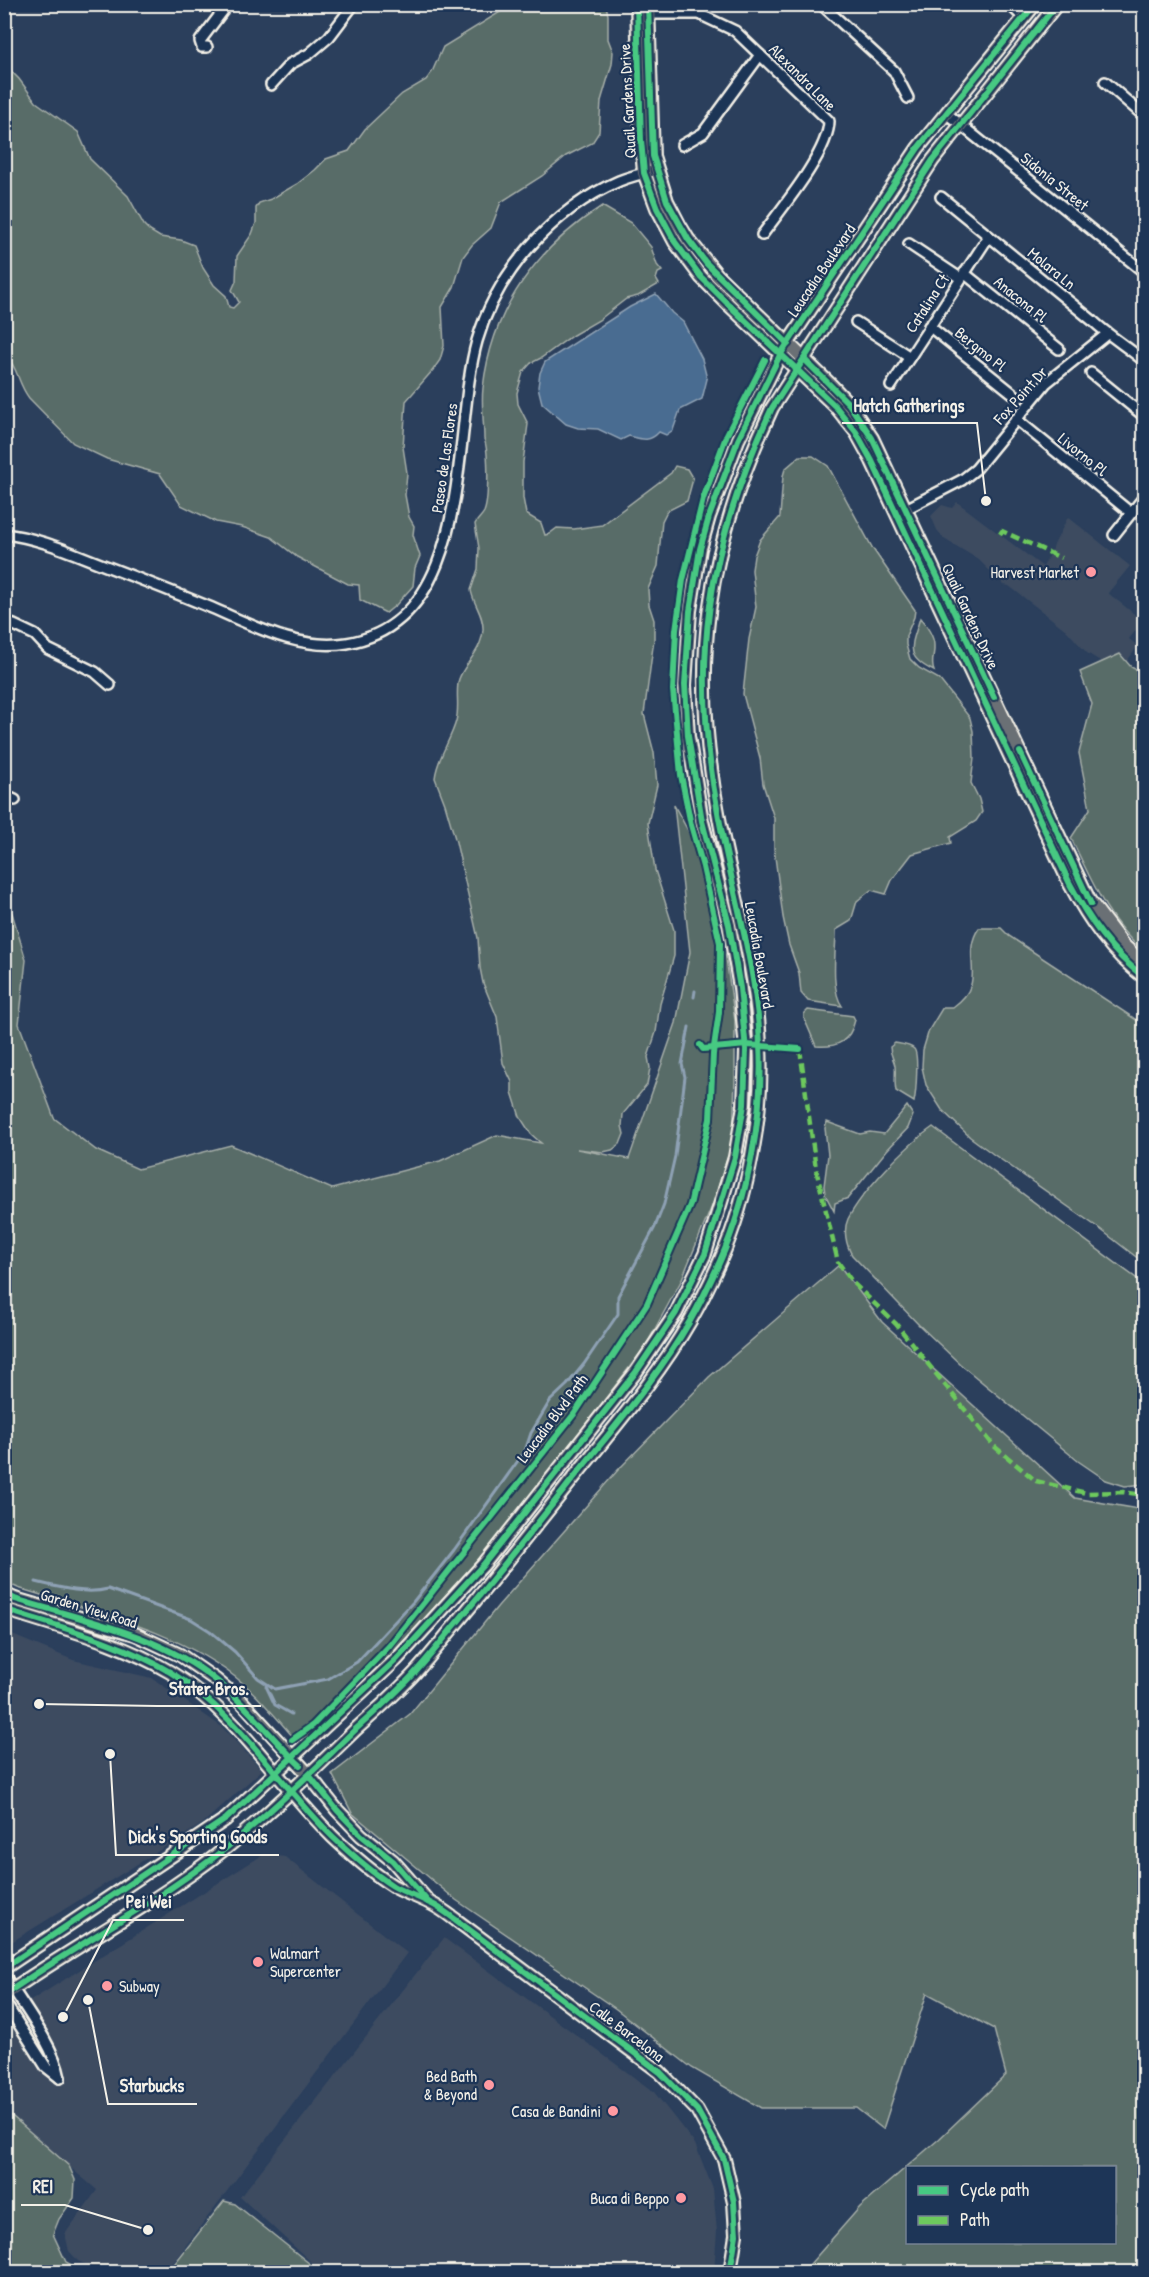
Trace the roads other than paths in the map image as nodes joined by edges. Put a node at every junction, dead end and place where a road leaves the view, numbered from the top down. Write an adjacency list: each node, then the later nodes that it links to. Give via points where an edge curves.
1 (228, 4): 9 (street, via 200,41 202,47)
2 (354, 4): 12 (street, via 329,37 290,64)
3 (821, 4): 13 (street, via 894,71)
4 (1009, 4): 8 (street)
5 (1035, 4): 8 (main road, Leucadia Boulevard)
6 (1057, 4): 16 (main road, Leucadia Boulevard)
7 (643, 9): 10 (street, Alexandra Lane, via 710,18 735,31); 18 (main road, Quail Gardens Drive, via 653,156)
8 (1024, 18): 14 (main road, Leucadia Boulevard)
9 (207, 47)
10 (760, 56): 17 (street, via 703,133); 20 (street, Alexandra Lane, via 829,121 829,133 802,180)
11 (1105, 82): 15 (street)
12 (271, 85)
13 (908, 98)
14 (946, 113): 16 (street, Sidonia Street); 28 (main road, Leucadia Boulevard, via 918,148)
15 (1144, 116)
16 (961, 124): 23 (street, Sidonia Street); 32 (main road, Leucadia Boulevard, via 933,160)
17 (682, 145)
18 (650, 172): 28 (main road, Quail Gardens Drive, via 688,239); 41 (street, Paseo de Las Flores, via 603,189 564,214 529,247 499,292 477,340 471,368 450,523 432,574 413,607 382,633 346,643 303,643 53,545)
19 (941, 197): 21 (street, Molara Ln)
20 (762, 235)
21 (989, 236): 24 (street, Catalina Ct); 27 (street, Molara Ln)
22 (909, 244): 24 (street, Anacona Pl)
23 (1144, 272)
24 (962, 275): 26 (street, Catalina Ct); 29 (street, Anacona Pl)
25 (856, 322): 30 (street)
26 (929, 326): 30 (street, Catalina Ct); 35 (street, Bergmo Pl)
27 (1107, 334): 31 (street, Molara Ln); 37 (street, Fox Point Dr, via 1046,383)
28 (784, 349): 32 (main road, Quail Gardens Drive); 51 (main road, Leucadia Boulevard, via 738,440 708,518 690,611 685,685 688,736 702,821 729,925 746,1050 744,1105 719,1215 676,1313 628,1381 483,1564 396,1660)
29 (1059, 349)
30 (910, 357): 34 (street, Catalina Ct)
31 (1144, 361)
32 (801, 365): 39 (main road, Quail Gardens Drive, via 849,404 872,438); 53 (main road, Leucadia Boulevard, via 768,417 733,502 708,612 706,736 719,818 755,985 761,1049 750,1159 722,1256 691,1320 650,1382 497,1575 413,1675)
33 (1091, 373): 36 (street)
34 (891, 386)
35 (1015, 395)
36 (1144, 416)
37 (1016, 419): 39 (street, Fox Point Dr, via 962,480); 40 (street, Livorno Pl)
38 (1144, 497): 40 (street)
39 (901, 512): 47 (main road, Quail Gardens Drive, via 1089,900 1123,945); 48 (main road, Quail Gardens Drive, via 1070,884 1099,933)
40 (1131, 513): 42 (street)
41 (4, 534)
42 (1114, 536)
43 (4, 622): 44 (street, via 34,635 48,649 95,672)
44 (110, 685)
45 (4, 795): 46 (street)
46 (15, 800)
47 (1144, 964)
48 (1144, 977)
49 (4, 1594): 51 (main road, Garden View Road, via 135,1634 180,1655 242,1702)
50 (4, 1609): 52 (main road, Garden View Road, via 115,1644 170,1672 242,1732)
51 (293, 1758): 52 (main road, Leucadia Boulevard); 53 (main road, Garden View Road)
52 (277, 1773): 54 (main road, Garden View Road); 57 (main road, Leucadia Boulevard, via 226,1819)
53 (309, 1775): 54 (main road, Leucadia Boulevard); 55 (main road, Garden View Road, via 337,1810 393,1861)
54 (292, 1791): 55 (main road, Garden View Road, via 362,1863 390,1884); 59 (main road, Leucadia Boulevard, via 240,1837 155,1898)
55 (428, 1902): 56 (main road, Garden View Road)
56 (456, 1920): 61 (main road, Calle Barcelona, via 660,2072 697,2110 724,2159 734,2202 736,2235)
57 (4, 1968)
58 (4, 1975): 59 (street)
59 (9, 1992): 60 (street, via 55,2061 60,2078 46,2067)
60 (4, 2001)
61 (730, 2272)

